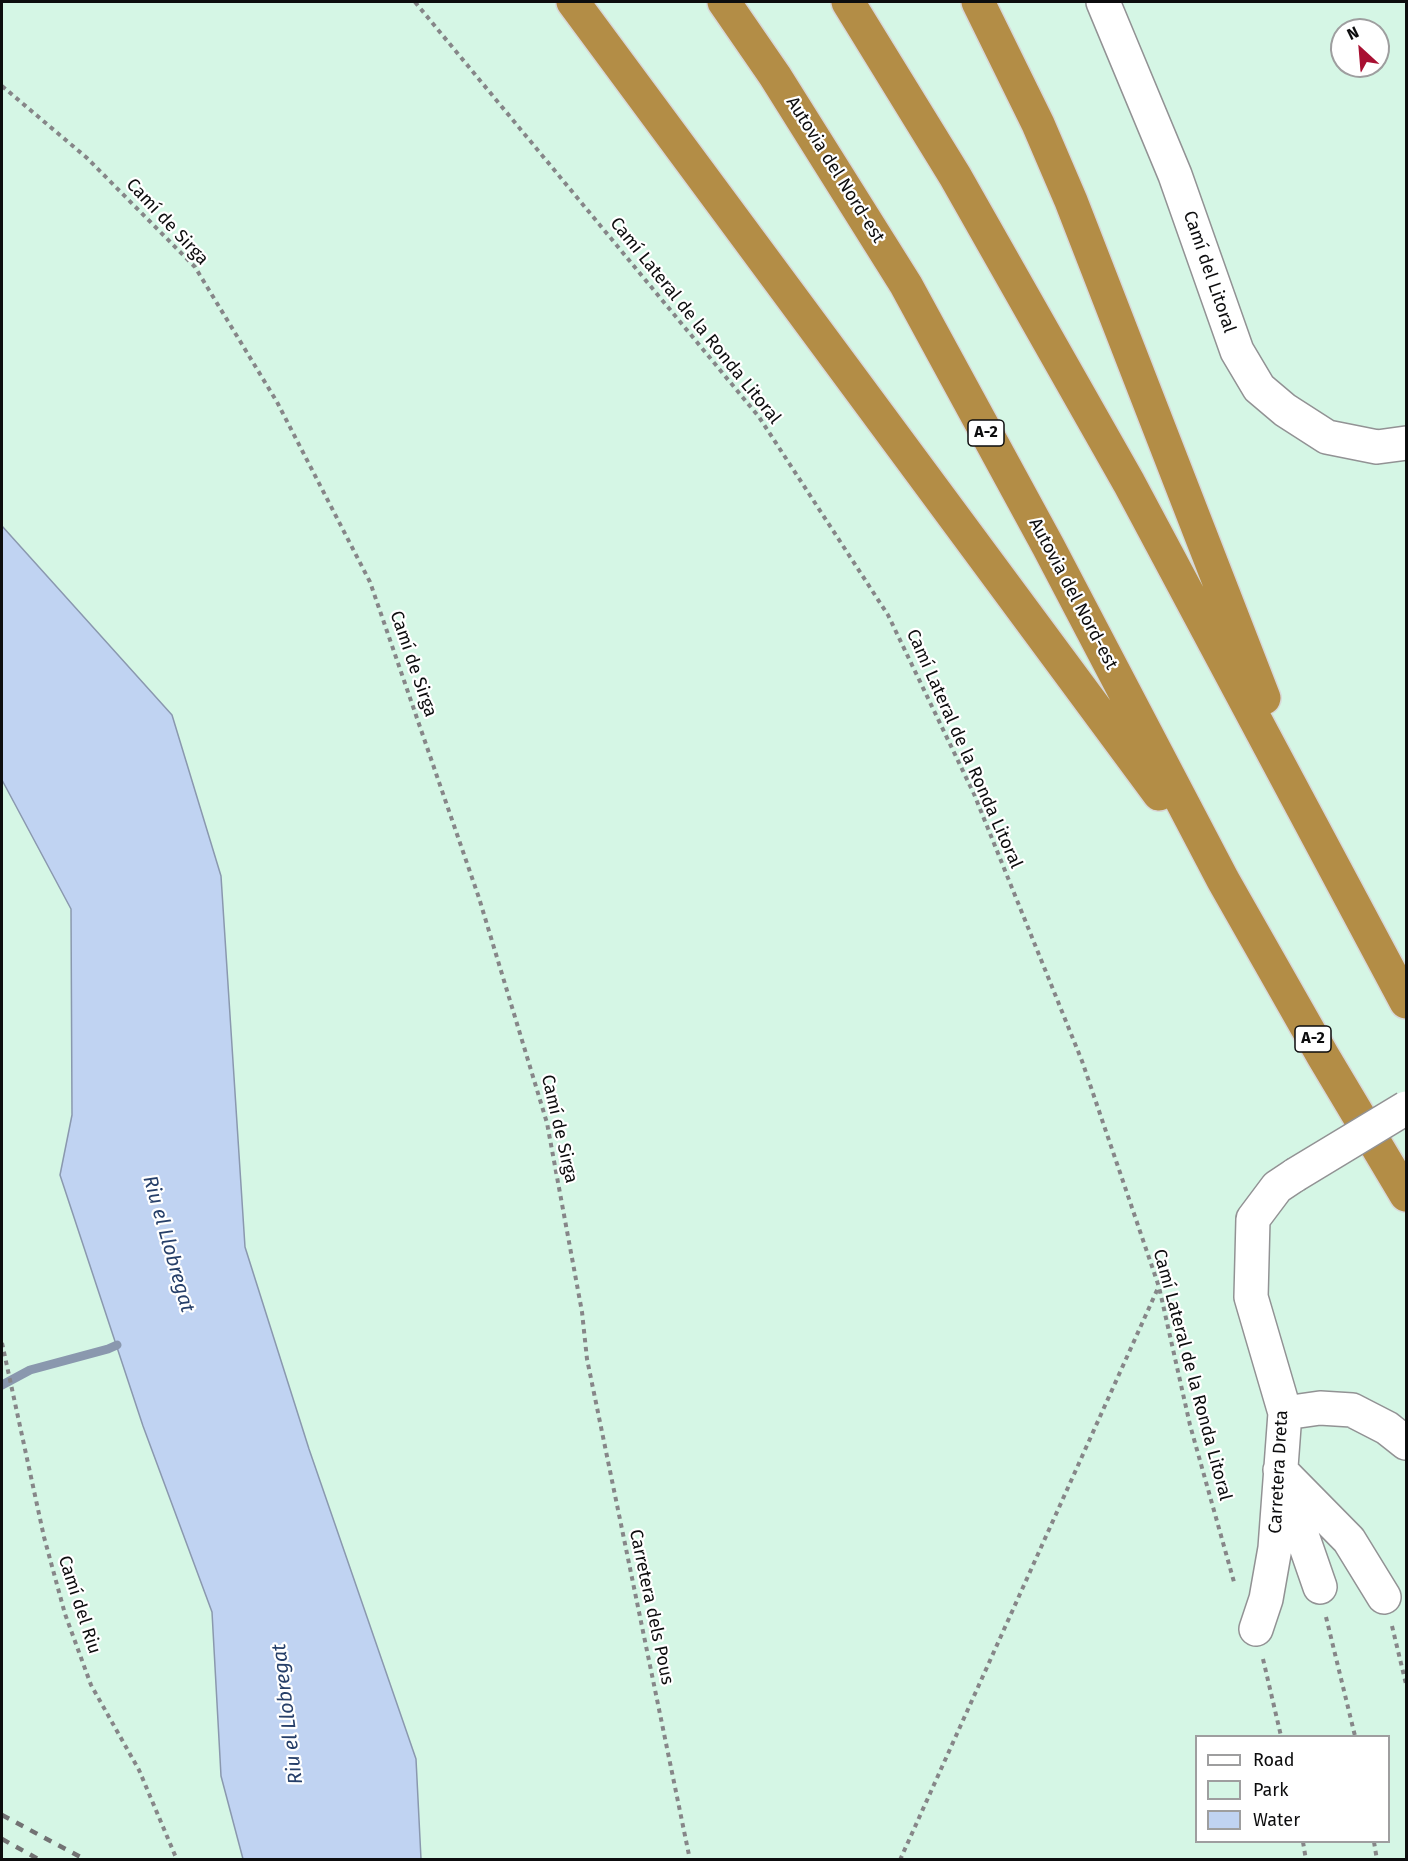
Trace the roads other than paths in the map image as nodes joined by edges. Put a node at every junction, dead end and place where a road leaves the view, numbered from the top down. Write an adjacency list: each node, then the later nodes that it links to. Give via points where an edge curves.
1 (573, 2): 8 (highway)
2 (724, 2): 8 (highway, Autovia del Nord-est / A-2, via 776,76 906,285)
3 (848, 2): 7 (highway, via 955,176 1129,483)
4 (978, 2): 7 (highway, via 1071,201)
5 (1102, 2): 6 (street, Camí del Litoral, via 1175,175 1237,351 1259,388 1327,437 1377,447)
6 (1407, 443)
7 (1324, 850): 9 (highway)
8 (1223, 879): 11 (highway, Autovia del Nord-est / A-2)
9 (1407, 1002)
10 (1407, 1108): 12 (street, Carretera Dreta, bridge, via 1277,1187 1253,1219 1251,1297)
11 (1407, 1195)
12 (1285, 1413): 13 (street, via 1320,1408 1352,1410); 14 (street, Carretera Dreta)
13 (1407, 1443)
14 (1280, 1470): 15 (street); 16 (street, via 1349,1540); 17 (street, Carretera Dreta, via 1275,1548)
15 (1320, 1587)
16 (1384, 1598)
17 (1256, 1629)

